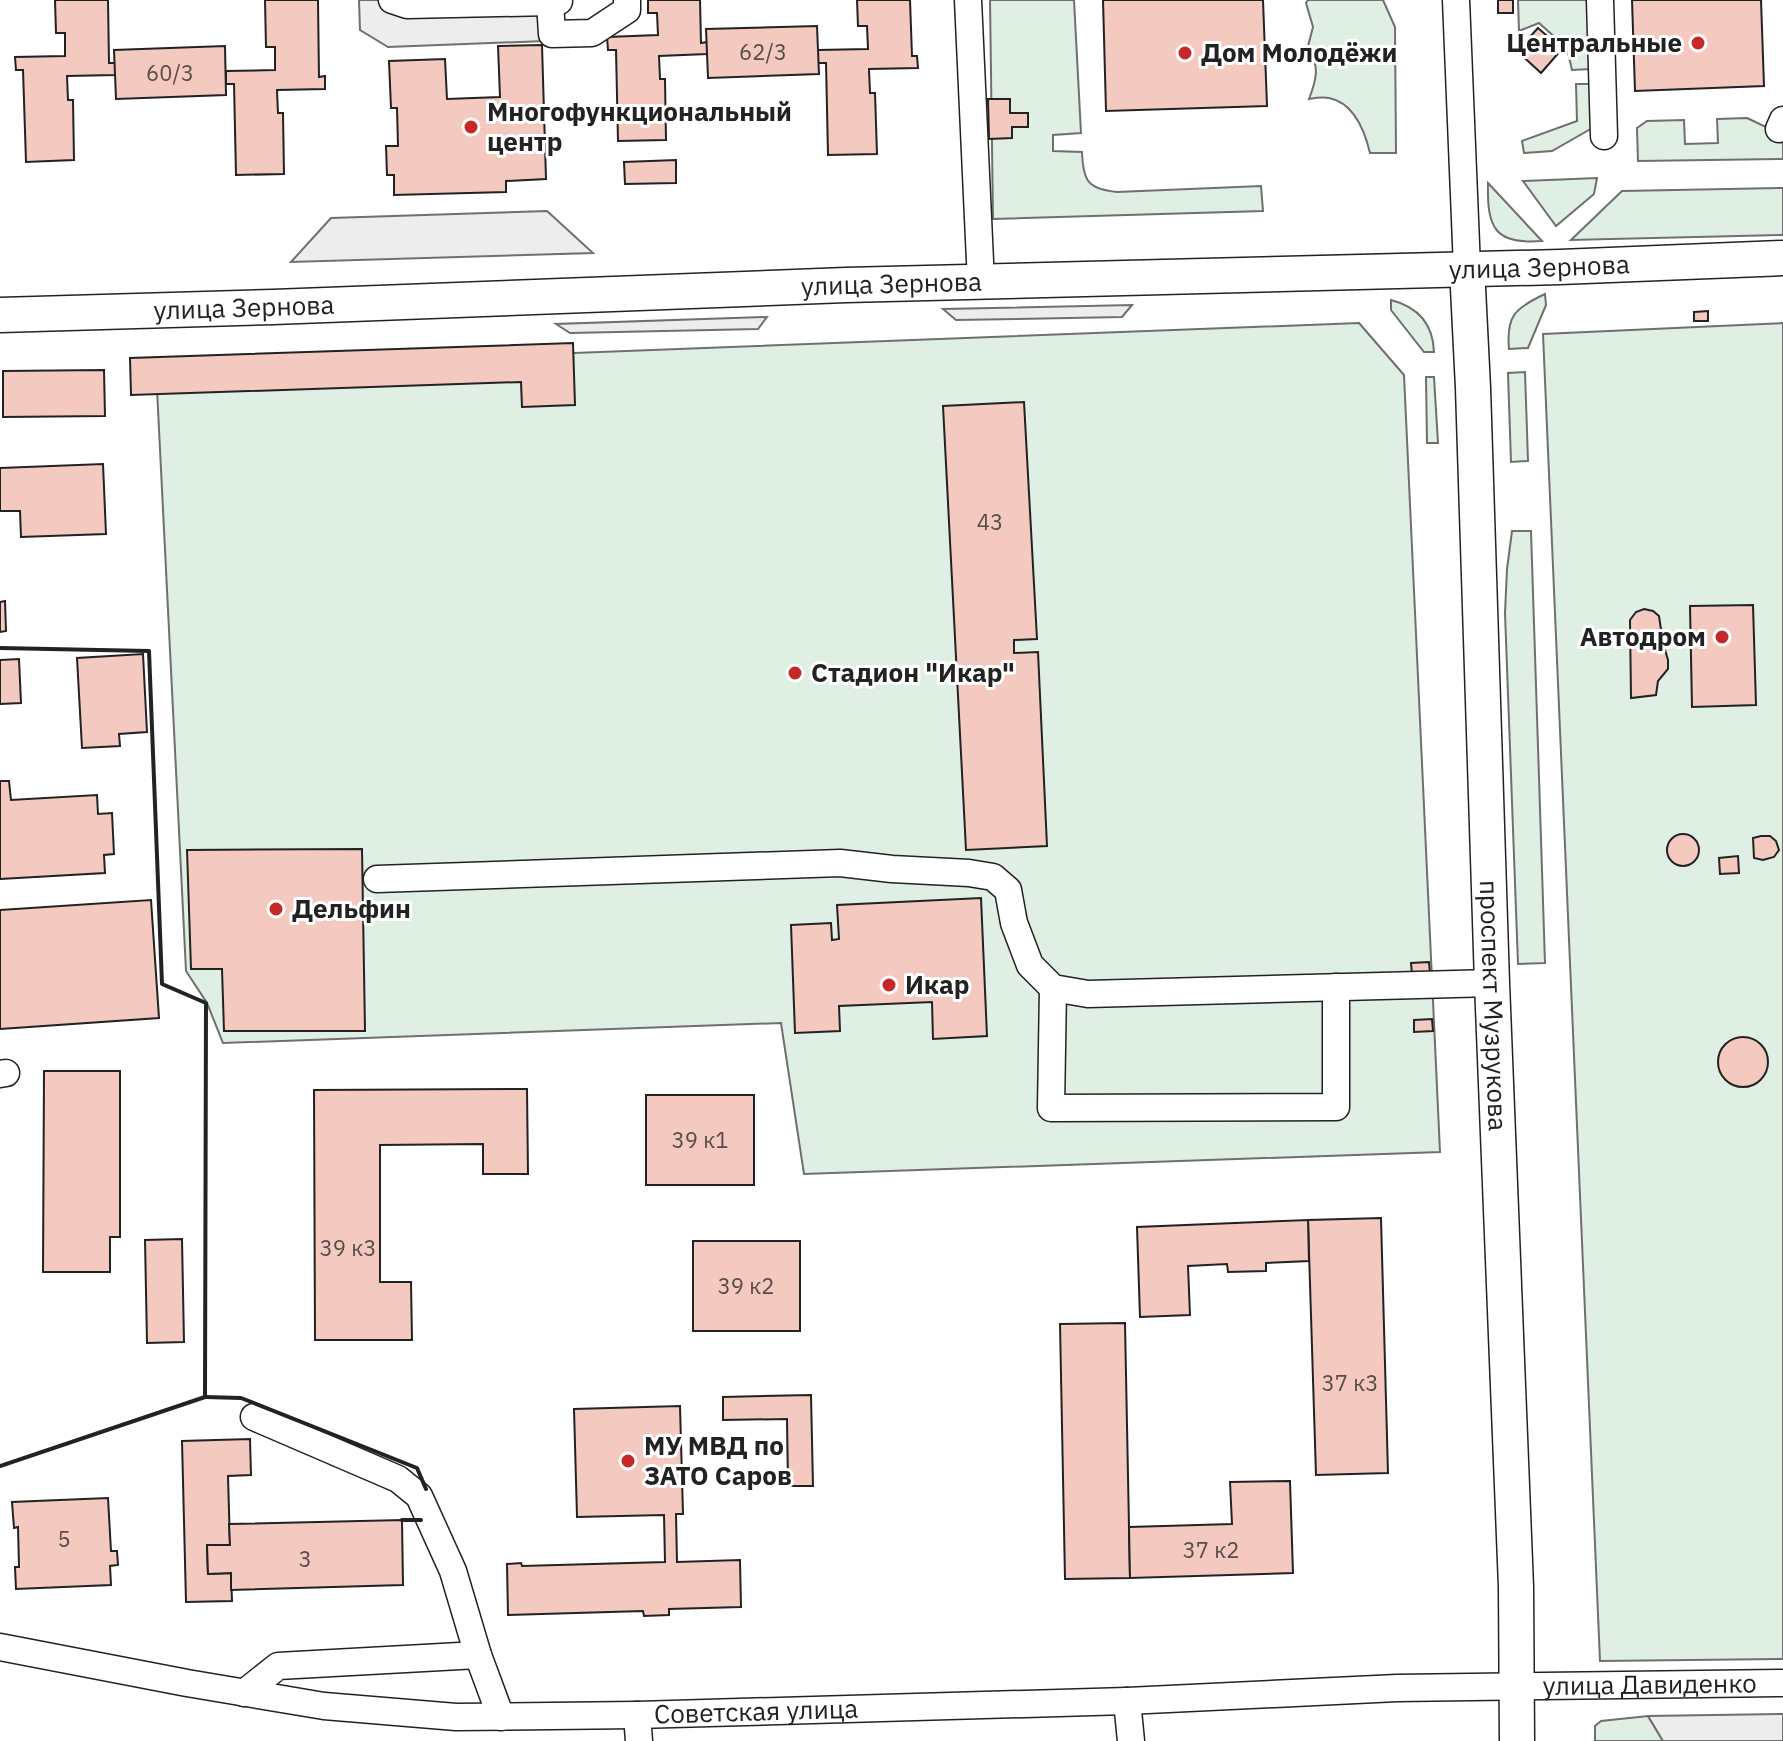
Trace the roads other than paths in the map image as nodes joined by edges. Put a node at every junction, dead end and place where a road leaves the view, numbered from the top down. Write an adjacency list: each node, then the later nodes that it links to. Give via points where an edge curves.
1 (392, 0): 6 (street, via 407,5)
2 (627, 0): 6 (street, via 627,10 592,33 552,34)
3 (968, 0): 10 (street)
4 (1456, 0): 9 (street)
5 (1600, 0): 7 (street)
6 (554, 1)
7 (1604, 136)
8 (1783, 258): 9 (main road, улица Зернова)
9 (1467, 268): 10 (main road, улица Зернова); 13 (main road, проспект Музрукова)
10 (981, 283): 11 (main road, улица Зернова)
11 (0, 315)
12 (377, 879): 15 (street, via 840,863 969,873 993,877 1008,890 1030,965)
13 (1492, 983): 14 (street); 20 (main road, проспект Музрукова)
14 (1336, 987): 15 (street, via 1088,994); 15 (street, via 1336,1107 1051,1108)
15 (1053, 988)
16 (254, 1417): 18 (street, via 398,1479 419,1496 453,1571)
17 (0, 1647): 21 (street, Советская улица)
18 (478, 1655): 21 (street, via 278,1666); 23 (street)
19 (1783, 1683): 20 (street, улица Давиденко)
20 (1517, 1686): 22 (street, Советская улица); 26 (main road, проспект Музрукова)
21 (244, 1693): 23 (street, Советская улица, via 338,1707)
22 (1127, 1701): 24 (street, Советская улица); 25 (street)
23 (501, 1717): 24 (street, Советская улица)
24 (638, 1728)
25 (1131, 1741)
26 (1517, 1741)

